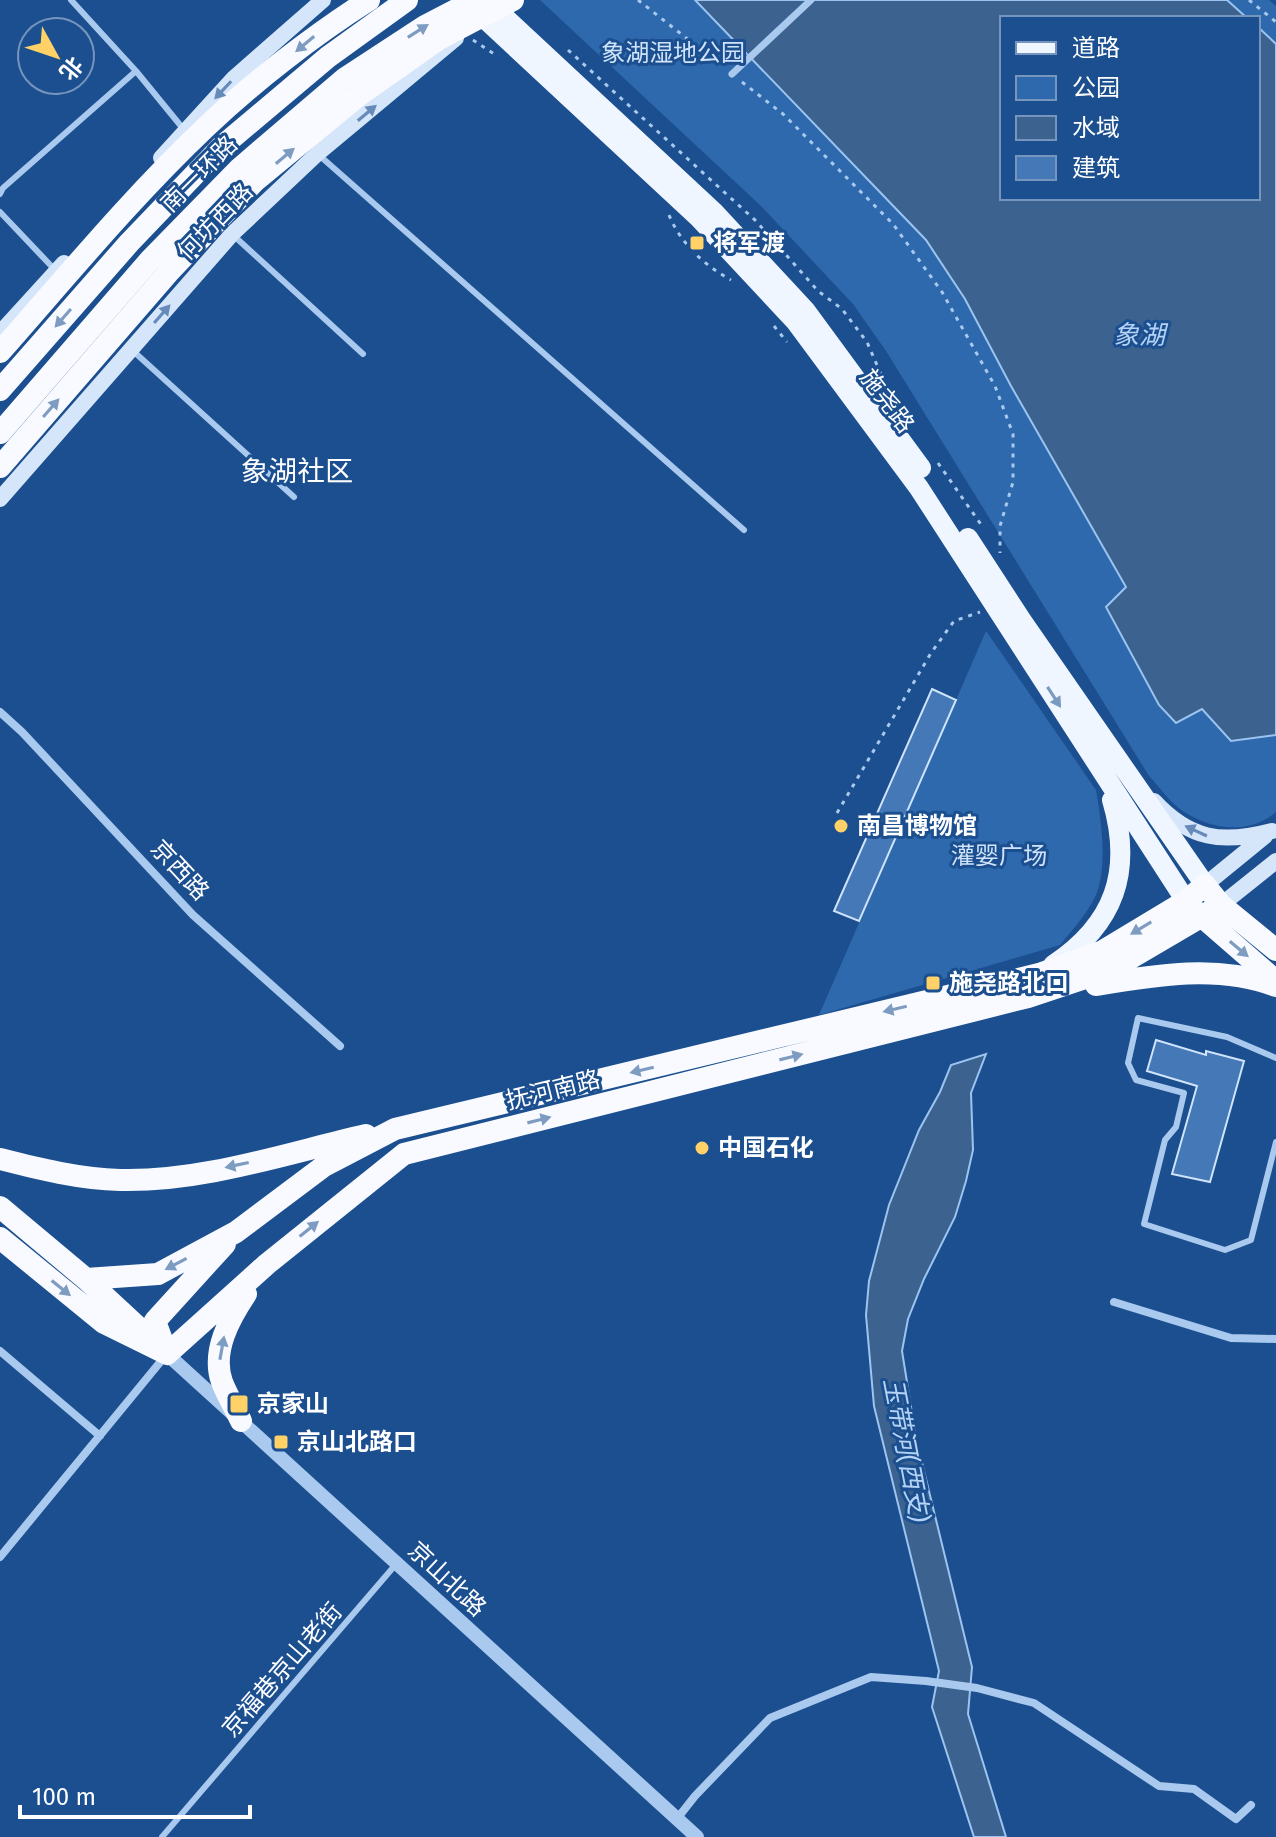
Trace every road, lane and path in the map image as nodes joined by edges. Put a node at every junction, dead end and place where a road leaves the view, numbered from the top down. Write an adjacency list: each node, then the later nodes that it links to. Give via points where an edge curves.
1 (71, 0): 13 (lane)
2 (369, 0): 27 (highway, one-way to 27, via 322,30 207,126)
3 (407, 0): 29 (highway, 南一环路, one-way to 29, via 328,57 220,148)
4 (464, 0): 9 (main road, 施尧路)
5 (638, 0): 14 (path)
6 (811, 0): 14 (street)
7 (1249, 0): 10 (path)
8 (315, 4): 15 (main road, one-way to 15)
9 (490, 5): 11 (main road, 何坊西路); 30 (highway, 南一环路, one-way to 9, bridge, via 150,260 240,168 344,79 425,26); 31 (highway, one-way to 9, bridge, via 255,181 358,96); 38 (main road, 施尧路, via 714,212 805,310 928,477)
10 (1276, 22)
11 (463, 33): 12 (path); 16 (main road, 何坊西路, one-way to 11)
12 (501, 58)
13 (136, 71): 15 (lane); 17 (lane)
14 (732, 74): 35 (path, via 783,114 893,224 942,292 988,373 1013,434 1013,482 1000,526)
15 (185, 131): 21 (main road)
16 (318, 153): 20 (main road, 何坊西路); 34 (lane)
17 (0, 194)
18 (666, 206): 22 (path, via 676,232 708,267)
19 (0, 212): 21 (lane)
20 (232, 234): 26 (main road, 何坊西路, one-way to 20); 28 (lane)
21 (56, 271): 24 (main road)
22 (738, 284)
23 (774, 326): 25 (path)
24 (0, 333)
25 (792, 348)
26 (132, 350): 32 (lane); 33 (main road, 何坊西路)
27 (0, 352)
28 (363, 354)
29 (0, 390)
30 (0, 433)
31 (0, 467)
32 (294, 497)
33 (0, 499)
34 (744, 530)
35 (1000, 553)
36 (987, 610): 39 (path, via 954,621)
37 (0, 712): 49 (street, 京西路, via 193,915)
38 (1115, 774): 40 (main road, one-way to 38, via 1242,839 1206,837 1175,821); 42 (main road, 施尧路); 44 (main road, 施尧路); 46 (main road, via 1121,848 1119,882 1109,910 1071,953)
39 (837, 813)
40 (1274, 830): 42 (main road)
41 (1276, 861): 43 (main road)
42 (1205, 885): 43 (highway); 44 (highway, 抚河南路)
43 (1221, 905): 44 (highway, 抚河南路); 45 (highway)
44 (1194, 909): 46 (highway, 抚河南路, one-way to 46); 47 (highway, one-way to 47); 48 (highway, 抚河南路, via 1112,969)
45 (1276, 950)
46 (1039, 974): 51 (highway, 抚河南路, one-way to 51)
47 (1276, 984): 48 (highway, via 1228,973 1181,974)
48 (1028, 997): 57 (highway, 抚河南路, one-way to 48, via 404,1154)
49 (340, 1046)
50 (1276, 1058): 52 (lane, via 1227,1037 1138,1018 1128,1063 1136,1080 1184,1093 1176,1127 1165,1140 1144,1224 1225,1250 1251,1240)
51 (395, 1129): 53 (highway, one-way to 53, via 180,1177 119,1180); 55 (highway, 抚河南路, via 324,1166)
52 (1276, 1142)
53 (0, 1159)
54 (0, 1207): 58 (highway)
55 (236, 1232): 58 (highway, 抚河南路, one-way to 58, via 158,1274); 62 (highway, via 155,1321)
56 (0, 1238): 62 (highway, one-way to 62, via 104,1323)
57 (267, 1264): 62 (highway, 抚河南路); 63 (highway, one-way to 57, via 221,1379 220,1351 229,1319)
58 (86, 1279): 62 (highway)
59 (1114, 1302): 60 (street, via 1231,1338)
60 (1276, 1339)
61 (0, 1351): 64 (street)
62 (167, 1354): 63 (street, 京山北路); 64 (street)
63 (241, 1421): 66 (street, 京山北路)
64 (100, 1436): 65 (street)
65 (0, 1557)
66 (397, 1563): 68 (street, 京山北路); 69 (lane, 京福巷京山老街)
67 (1251, 1805): 68 (street, via 1236,1819 1194,1789 1159,1786 1034,1703 977,1688 871,1677 770,1718)
68 (676, 1820): 70 (street, 京山北路)
69 (162, 1837)
70 (697, 1837)

